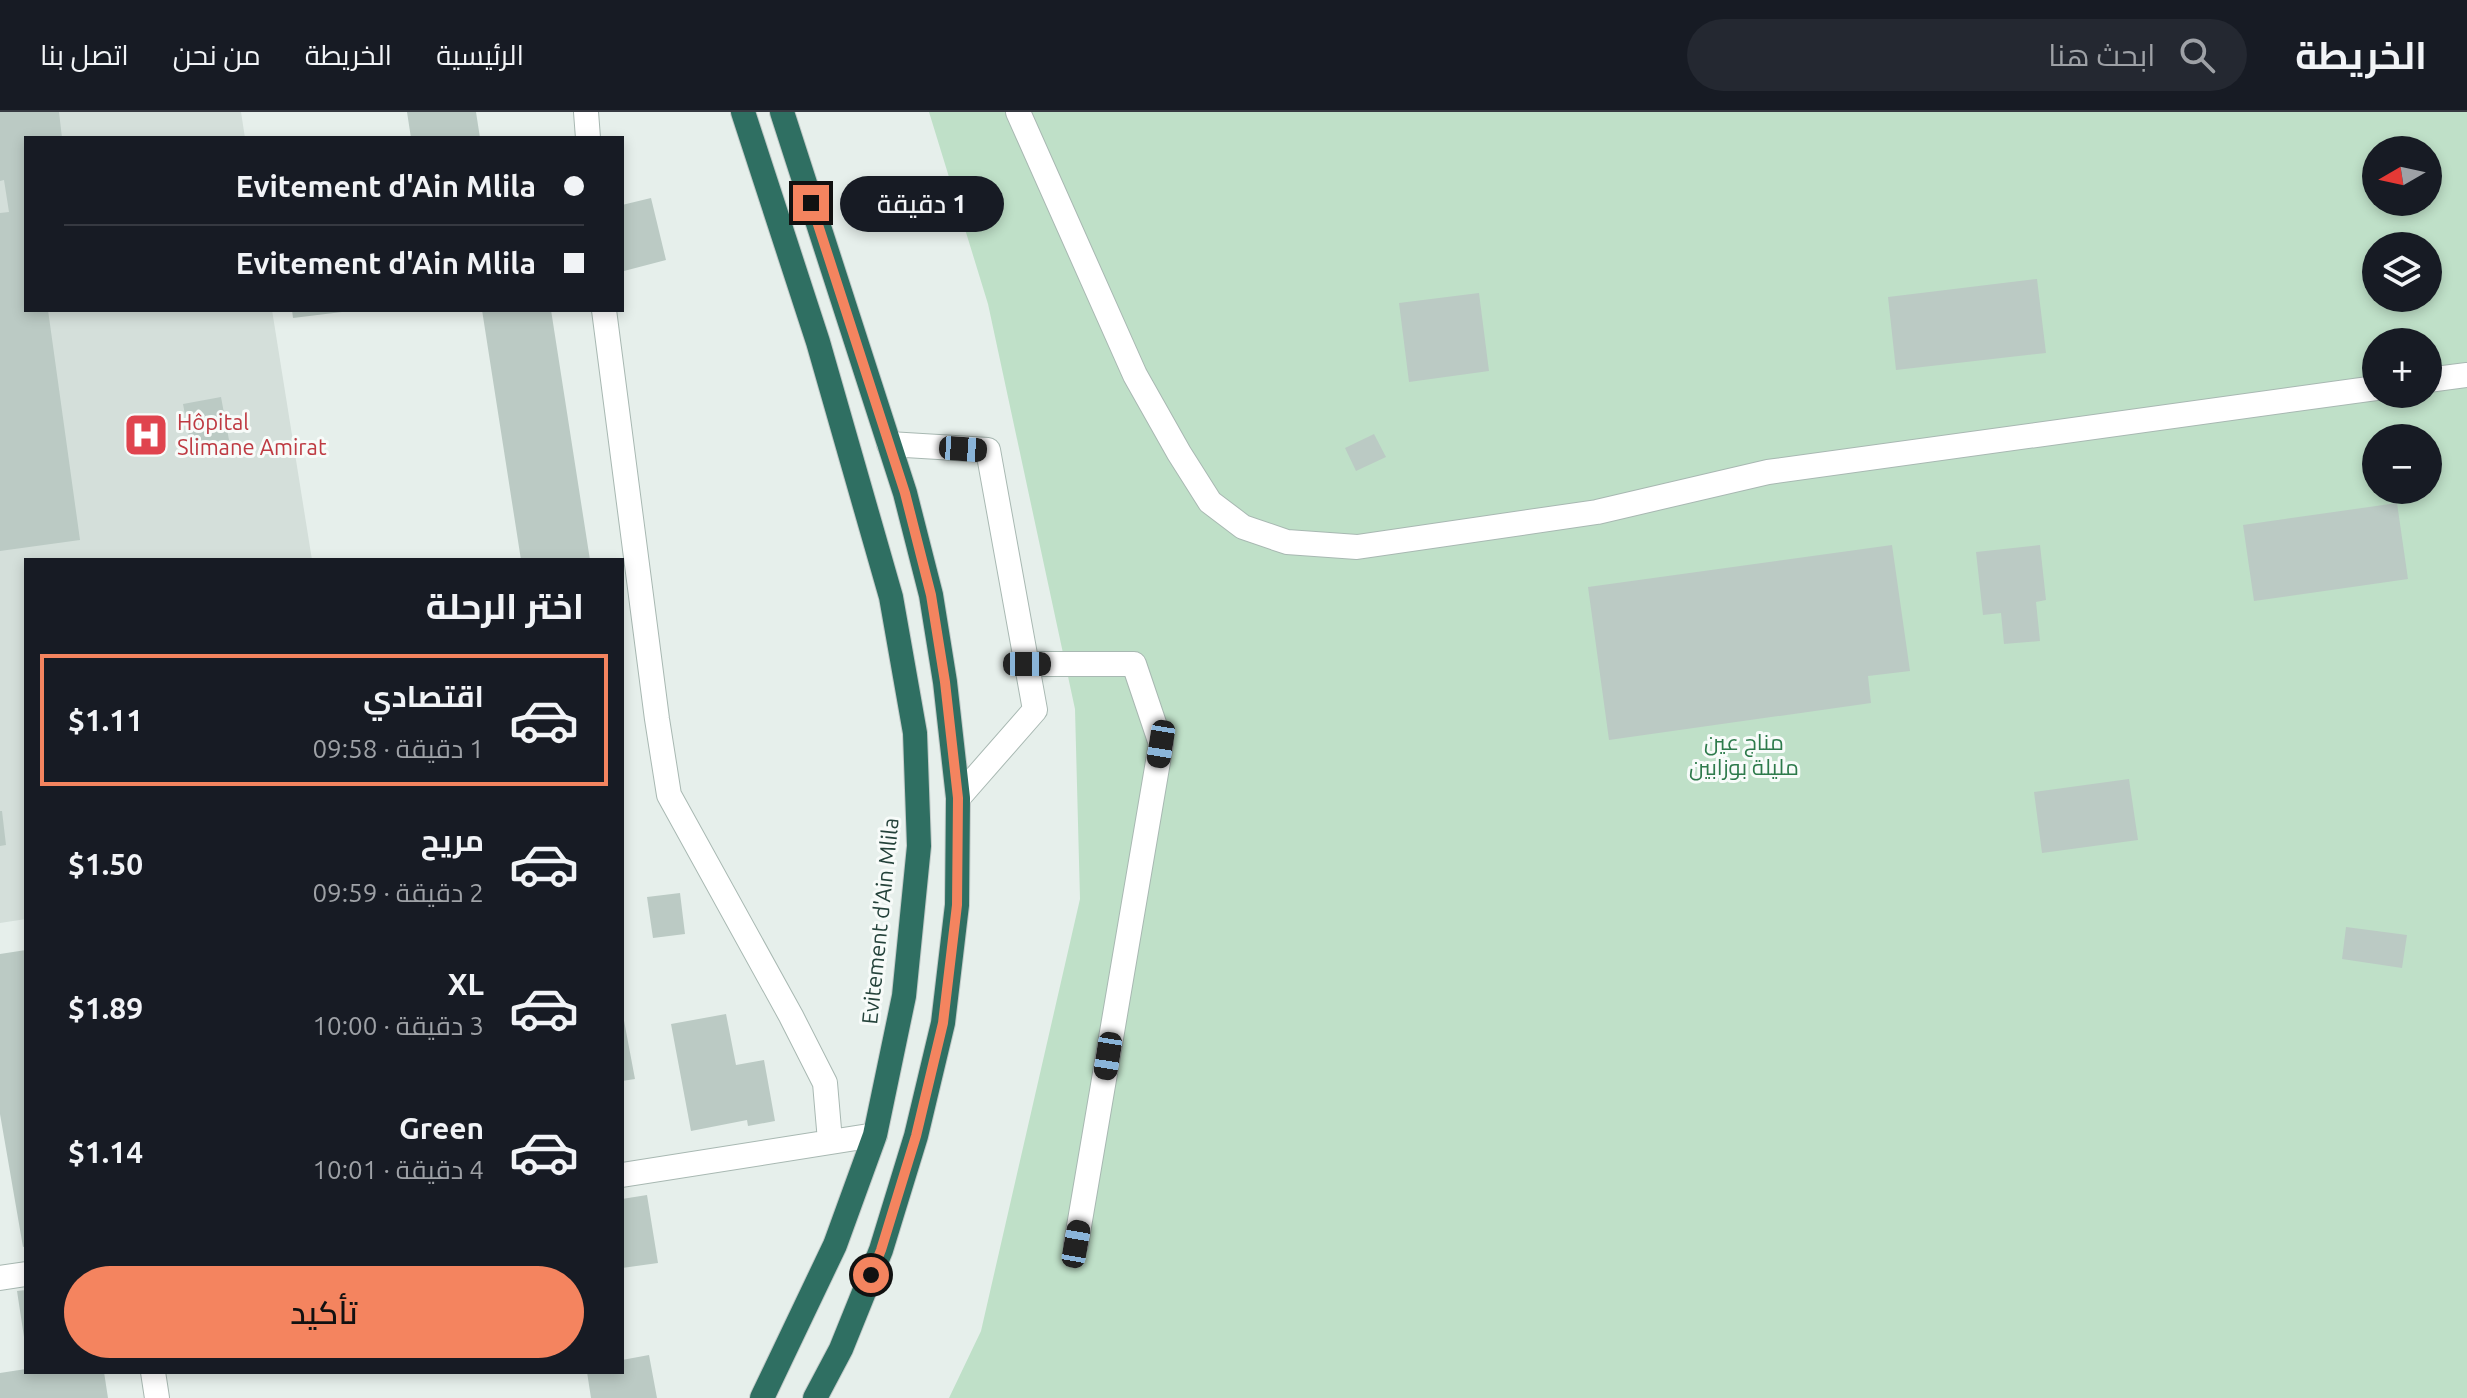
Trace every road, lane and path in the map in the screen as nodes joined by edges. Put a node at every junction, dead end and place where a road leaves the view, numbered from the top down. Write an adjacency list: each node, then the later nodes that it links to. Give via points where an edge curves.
1 (586, 112): 5 (street)
2 (743, 112): 13 (highway, Evitement d'Ain Mlila, via 818,342 891,597 915,733 917,861 904,996)
3 (782, 112): 10 (highway)
4 (1018, 112): 9 (street, via 1135,375 1179,453 1210,502 1243,527 1287,542 1357,547 1597,512 1768,472)
5 (588, 136)
6 (604, 312): 14 (street, via 669,795 825,1083)
7 (2467, 375): 8 (street)
8 (2442, 378)
9 (2362, 390)
10 (889, 444): 11 (street, via 988,450); 12 (highway, via 931,595)
11 (1027, 664): 12 (street, via 1035,710); 16 (street, via 1134,664 1161,744)
12 (958, 798): 22 (highway, via 957,905 943,1023 881,1250)
13 (875, 1135): 14 (street); 21 (highway, Evitement d'Ain Mlila, via 835,1245)
14 (830, 1141): 15 (street)
15 (624, 1175)
16 (1076, 1244)
17 (24, 1274): 18 (street)
18 (0, 1278)
19 (153, 1374): 20 (street)
20 (157, 1398)
21 (762, 1398)
22 (815, 1398)

